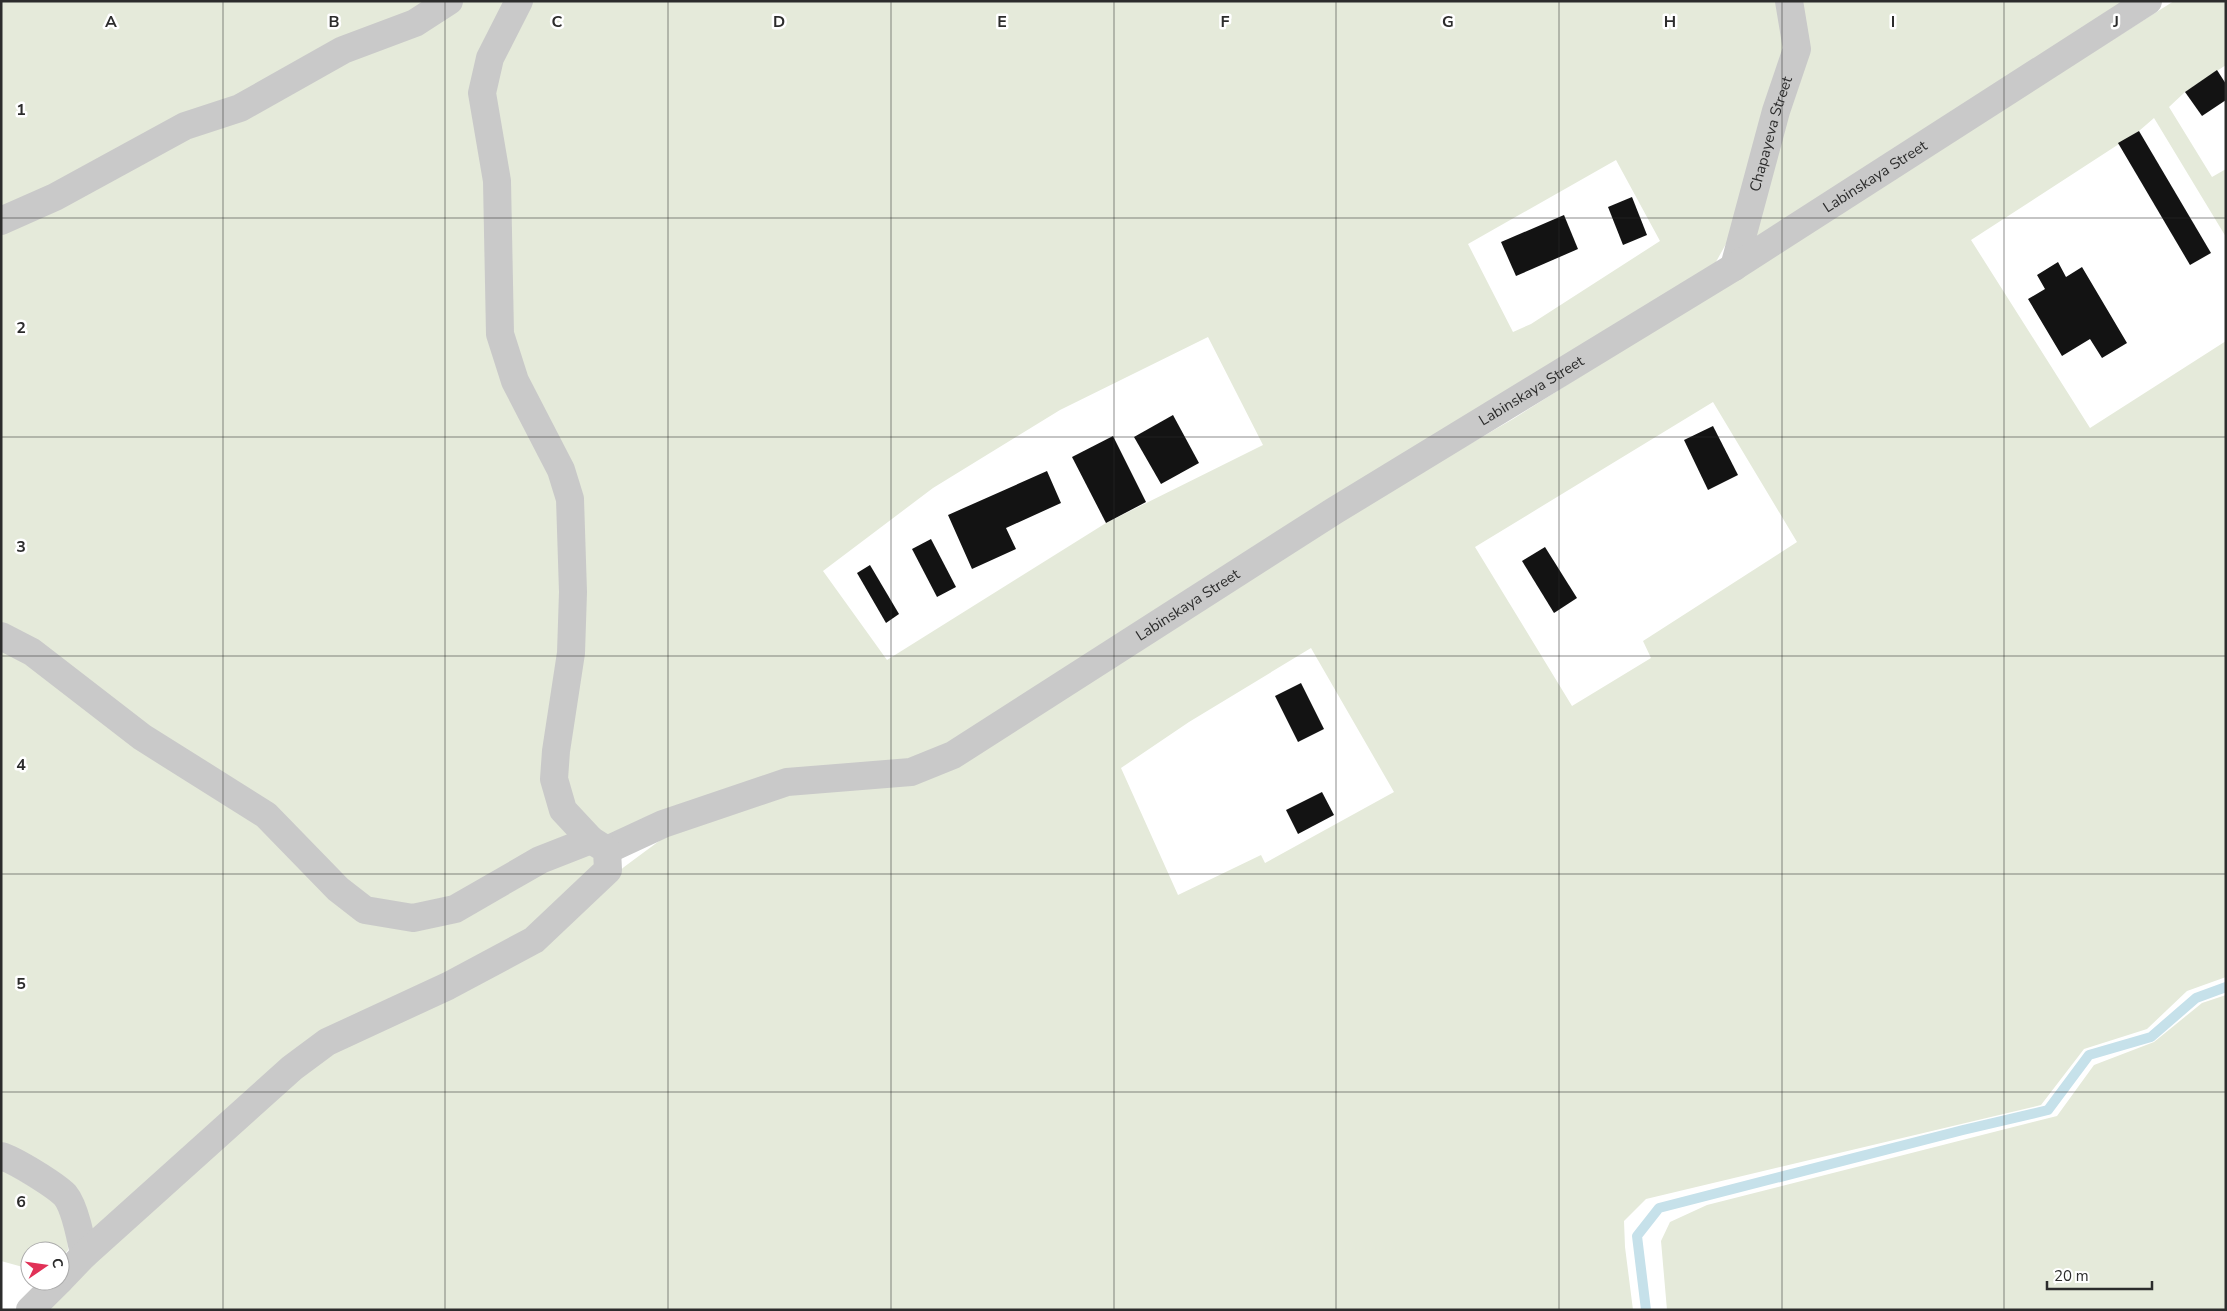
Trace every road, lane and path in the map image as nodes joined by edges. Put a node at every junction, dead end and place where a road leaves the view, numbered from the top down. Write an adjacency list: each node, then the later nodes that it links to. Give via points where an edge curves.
1 (449, 1): 5 (street, via 415,23 343,50 240,108 184,126 55,197)
2 (519, 1): 8 (street, via 490,58 482,93 497,181 500,334 515,380 561,470 570,499 574,592 572,653 554,779 563,810)
3 (1789, 1): 6 (street, Chapayeva Street, via 1797,49 1776,111)
4 (2148, 1): 6 (street, Labinskaya Street)
5 (1, 221)
6 (1734, 267): 8 (street, Labinskaya Street, via 1334,511 953,755 911,772 787,782)
7 (1, 636): 8 (street, Labinskaya Street, via 32,652 142,737 266,815 338,889 366,910 412,918 455,909 540,860)
8 (599, 845): 10 (street, via 608,870 534,940 448,986 327,1042 292,1068)
9 (1, 1156): 10 (street, via 14,1160 65,1196 79,1228)
10 (84, 1255): 11 (street)
11 (70, 1269)
12 (48, 1291): 13 (street)
13 (30, 1310)

